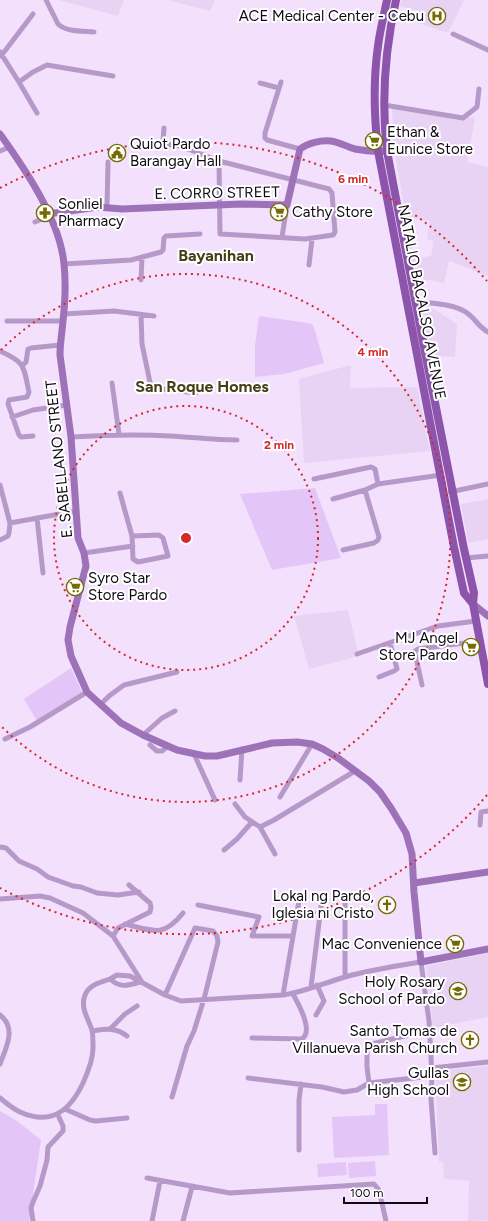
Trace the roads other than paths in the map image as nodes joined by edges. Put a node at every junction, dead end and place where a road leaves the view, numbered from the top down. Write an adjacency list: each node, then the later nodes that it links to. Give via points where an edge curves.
1 (46, 0): 5 (street, via 61,27)
2 (387, 0): 22 (main road, NATALIO BACALSO AVENUE, via 378,45 374,106)
3 (396, 0): 15 (main road, NATALIO BACALSO AVENUE, via 386,49)
4 (33, 14): 8 (street)
5 (94, 32)
6 (453, 34): 7 (street)
7 (488, 50)
8 (1, 55): 10 (street)
9 (113, 76): 10 (street, via 47,65)
10 (19, 82): 16 (street)
11 (280, 82): 13 (street)
12 (260, 83): 13 (street)
13 (279, 88): 20 (street, via 265,138)
14 (479, 89): 15 (street, via 477,107 463,118)
15 (384, 104): 22 (main road, NATALIO BACALSO AVENUE)
16 (37, 113)
17 (164, 128): 23 (street, via 164,144 180,146)
18 (0, 134): 19 (street, E. SABELLANO STREET)
19 (10, 147): 21 (street); 29 (street, E. SABELLANO STREET)
20 (300, 149): 22 (street, via 319,142 331,141 354,149); 25 (street, E. CORRO STREET)
21 (0, 151)
22 (382, 151): 38 (main road, NATALIO BACALSO AVENUE); 55 (main road, NATALIO BACALSO AVENUE)
23 (219, 161): 25 (street); 27 (street)
24 (108, 162): 28 (street)
25 (292, 180): 26 (street, E. CORRO STREET); 33 (street, via 328,189 332,193 335,232 333,235)
26 (287, 205): 27 (street, E. CORRO STREET); 32 (street)
27 (220, 206): 28 (street, E. CORRO STREET); 32 (street, via 220,234)
28 (107, 208): 29 (street, E. CORRO STREET, via 98,207)
29 (49, 215): 30 (street); 35 (street, E. SABELLANO STREET, via 60,238)
30 (35, 222)
31 (200, 234): 34 (street, via 166,236 163,250)
32 (282, 237): 33 (street)
33 (312, 239): 36 (street)
34 (142, 257): 35 (street, via 131,260); 37 (street)
35 (64, 264): 41 (street, E. SABELLANO STREET)
36 (309, 265)
37 (141, 280)
38 (415, 301): 43 (street, via 458,308 468,313); 61 (main road, NATALIO BACALSO AVENUE)
39 (141, 315): 40 (street); 41 (street, via 114,310); 48 (street, via 142,344 151,387)
40 (154, 316)
41 (64, 318): 42 (street); 44 (street, E. SABELLANO STREET)
42 (7, 321)
43 (488, 332)
44 (60, 345): 46 (street, via 31,348); 49 (street, E. SABELLANO STREET)
45 (0, 351): 46 (street)
46 (23, 365): 50 (street, via 30,392 27,397 9,400)
47 (112, 383): 51 (street)
48 (196, 394)
49 (67, 405): 50 (street, via 33,410); 53 (street, E. SABELLANO STREET)
50 (12, 417): 52 (street, via 21,437)
51 (119, 434): 53 (street); 54 (street)
52 (33, 436)
53 (71, 437): 65 (street, E. SABELLANO STREET)
54 (237, 440)
55 (441, 475): 57 (street); 63 (main road, NATALIO BACALSO AVENUE)
56 (314, 479): 57 (street, via 371,467 375,469)
57 (378, 484): 60 (street)
58 (488, 484): 61 (street)
59 (0, 485): 67 (street)
60 (365, 490): 64 (street); 71 (street, via 378,540)
61 (453, 491): 63 (street); 74 (main road, NATALIO BACALSO AVENUE)
62 (120, 494): 68 (street)
63 (444, 494): 76 (main road, NATALIO BACALSO AVENUE, via 464,593)
64 (333, 499)
65 (76, 511): 66 (street); 72 (street, E. SABELLANO STREET, via 78,538)
66 (37, 518): 67 (street); 75 (street)
67 (10, 523): 69 (street, via 10,533)
68 (132, 536): 70 (street); 70 (street, via 159,535 163,538 168,556 138,562 133,559)
69 (0, 540)
70 (133, 546): 72 (street)
71 (343, 550)
72 (84, 553): 86 (street, E. SABELLANO STREET, via 86,566 68,640 71,656)
73 (488, 556): 74 (street)
74 (466, 558): 76 (main road, NATALIO BACALSO AVENUE, via 474,593)
75 (43, 573)
76 (473, 604): 77 (street); 78 (main road, NATALIO BACALSO AVENUE)
77 (488, 616)
78 (476, 621): 79 (main road, NATALIO BACALSO AVENUE); 80 (street, via 438,626)
79 (480, 641): 84 (main road, NATALIO BACALSO AVENUE); 85 (street, via 415,651)
80 (390, 643): 81 (street); 83 (street, via 397,668)
81 (357, 654)
82 (177, 672): 87 (street, via 124,685)
83 (379, 677)
84 (488, 684)
85 (422, 685)
86 (87, 692): 87 (street, E. SABELLANO STREET); 90 (street, via 30,727)
87 (100, 705): 89 (street, E. SABELLANO STREET, via 121,723)
88 (175, 711): 89 (street, via 162,718)
89 (144, 735): 93 (street, E. SABELLANO STREET)
90 (5, 739)
91 (312, 744): 94 (street, E. SABELLANO STREET, via 279,742); 96 (street, E. SABELLANO STREET); 98 (street)
92 (150, 745): 93 (street, via 157,751)
93 (168, 746): 95 (street, E. SABELLANO STREET)
94 (242, 749): 95 (street, E. SABELLANO STREET, via 217,756); 97 (street)
95 (194, 754): 99 (street)
96 (355, 771): 104 (street); 109 (street, E. SABELLANO STREET, via 380,792 403,827 412,854)
97 (240, 780)
98 (280, 797)
99 (215, 800)
100 (236, 804): 102 (street)
101 (488, 811): 103 (street, via 481,812)
102 (252, 822): 104 (street); 106 (street)
103 (480, 825)
104 (260, 827): 107 (street)
105 (0, 847): 111 (street, via 6,848 19,861 48,877 73,886 97,893)
106 (224, 850)
107 (276, 854)
108 (488, 872): 109 (street)
109 (414, 883): 122 (street, E. SABELLANO STREET)
110 (129, 885): 111 (street)
111 (139, 892): 118 (street, via 150,903 150,912)
112 (345, 898): 123 (street)
113 (0, 899): 119 (street, via 40,896 50,898 83,913)
114 (322, 899): 127 (street)
115 (299, 901): 120 (street)
116 (198, 905): 120 (street, via 260,917 252,936)
117 (183, 913): 118 (street, via 169,927 154,932)
118 (125, 924): 119 (street, via 118,928)
119 (113, 936): 125 (street)
120 (292, 936): 130 (street)
121 (488, 949): 122 (street)
122 (422, 962): 123 (street, via 374,969); 136 (street, E. SABELLANO STREET)
123 (345, 977): 126 (street)
124 (110, 979): 125 (street, via 117,975 130,976); 125 (street, via 115,984 127,986); 137 (street, via 94,984 84,997 84,1013)
125 (141, 982): 129 (street)
126 (317, 985): 127 (street); 134 (street, via 324,1001)
127 (311, 987): 128 (street)
128 (293, 994): 130 (street); 139 (street, via 303,1016 307,1034 305,1037)
129 (165, 995): 131 (street, via 181,1000); 131 (street, via 195,928 213,931 218,942)
130 (283, 995): 131 (street)
131 (204, 999): 147 (street)
132 (137, 1006): 135 (street)
133 (0, 1015): 141 (street, via 10,1026)
134 (316, 1015)
135 (111, 1028): 137 (street); 138 (street)
136 (430, 1030): 142 (street, E. SABELLANO STREET); 145 (street, via 367,1047)
137 (92, 1031): 149 (street, via 93,1056 80,1088)
138 (127, 1036)
139 (252, 1038)
140 (488, 1062): 142 (street)
141 (0, 1064)
142 (432, 1068): 143 (street, E. SABELLANO STREET)
143 (432, 1076): 145 (street); 153 (street, E. SABELLANO STREET, via 430,1099)
144 (248, 1078): 146 (street)
145 (369, 1083): 146 (street, via 357,1090 344,1092)
146 (301, 1084): 152 (street)
147 (172, 1097)
148 (0, 1098): 150 (street, via 20,1112 39,1118)
149 (65, 1109): 150 (street); 151 (street, via 96,1121)
150 (58, 1115): 157 (street, via 63,1131 48,1147 40,1186 33,1202)
151 (127, 1118)
152 (299, 1150)
153 (435, 1153)
154 (147, 1178): 155 (street)
155 (160, 1181): 156 (street); 158 (street)
156 (192, 1187): 159 (street); 160 (street, via 230,1193 374,1184 379,1190)
157 (33, 1221)
158 (152, 1221)
159 (183, 1221)
160 (386, 1221)

